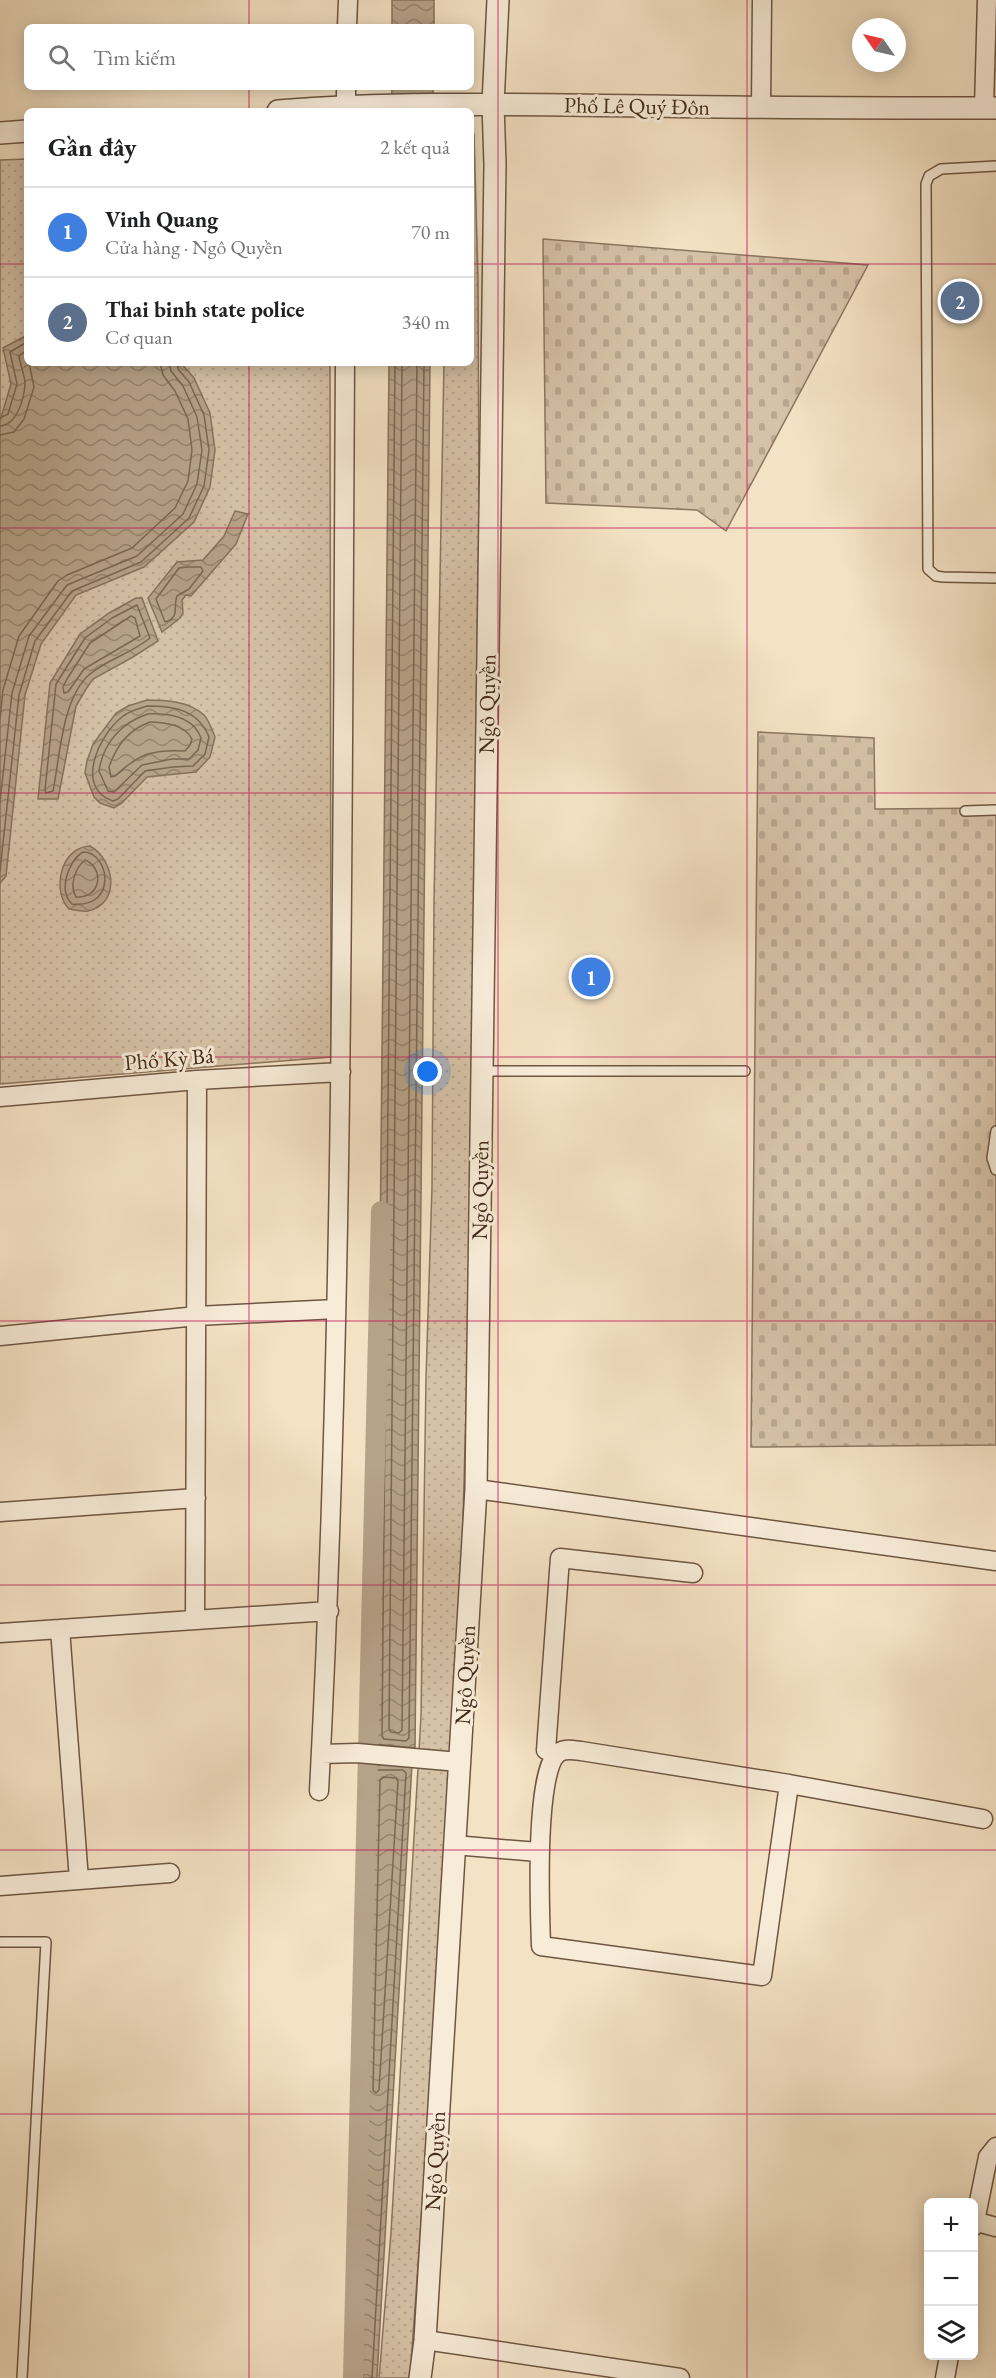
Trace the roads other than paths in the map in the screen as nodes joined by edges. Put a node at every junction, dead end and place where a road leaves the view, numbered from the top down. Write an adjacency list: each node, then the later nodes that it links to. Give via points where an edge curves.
1 (348, 0): 5 (street)
2 (498, 0): 7 (street, Ngô Quyền)
3 (762, 0): 9 (street)
4 (987, 0): 10 (street)
5 (347, 24)
6 (346, 101): 7 (street, Phố Lê Quý Đôn, via 379,105); 8 (street, Phố Lê Quý Đôn)
7 (493, 104): 9 (street, Phố Lê Quý Đôn); 18 (street, Ngô Quyền)
8 (298, 108)
9 (762, 108): 10 (street, Phố Lê Quý Đôn)
10 (990, 108)
11 (24, 130): 12 (street)
12 (0, 133)
13 (996, 166): 15 (lane, via 941,169 929,176 926,196 928,569 943,577)
14 (345, 366): 20 (street)
15 (996, 578)
16 (996, 810): 17 (lane)
17 (965, 811)
18 (482, 1071): 19 (lane); 28 (street, Ngô Quyền)
19 (745, 1071)
20 (341, 1072): 21 (street, Phố Kỳ Bá); 25 (street)
21 (197, 1080): 22 (street, Phố Kỳ Bá); 26 (street)
22 (0, 1097)
23 (996, 1131): 24 (lane, via 992,1158)
24 (996, 1170)
25 (336, 1309): 26 (street); 33 (street)
26 (197, 1316): 27 (street); 29 (street)
27 (0, 1336)
28 (476, 1488): 31 (street); 39 (street, Ngô Quyền)
29 (195, 1497): 30 (street); 34 (street)
30 (0, 1512)
31 (996, 1561)
32 (693, 1573): 38 (street, via 561,1558 546,1750)
33 (328, 1611): 34 (street); 37 (street)
34 (195, 1620): 35 (street)
35 (60, 1629): 36 (street); 46 (street)
36 (0, 1633)
37 (321, 1754): 39 (street, via 357,1753); 41 (street)
38 (557, 1754): 40 (street, via 581,1751); 44 (street, via 548,1770)
39 (459, 1762): 43 (street, Ngô Quyền)
40 (789, 1784): 42 (street); 44 (street, via 762,1976 541,1946)
41 (320, 1791)
42 (982, 1819)
43 (454, 1845): 44 (street); 53 (street, Ngô Quyền)
44 (538, 1852)
45 (170, 1873): 46 (street)
46 (79, 1880): 47 (street)
47 (0, 1886)
48 (0, 1942): 55 (lane, via 45,1942)
49 (996, 2146): 50 (street, via 988,2157)
50 (978, 2205)
51 (978, 2225): 52 (street)
52 (996, 2227)
53 (424, 2340): 56 (street, Ngô Quyền); 57 (street)
54 (948, 2360): 58 (street)
55 (22, 2378)
56 (420, 2378)
57 (680, 2378)
58 (945, 2378)

